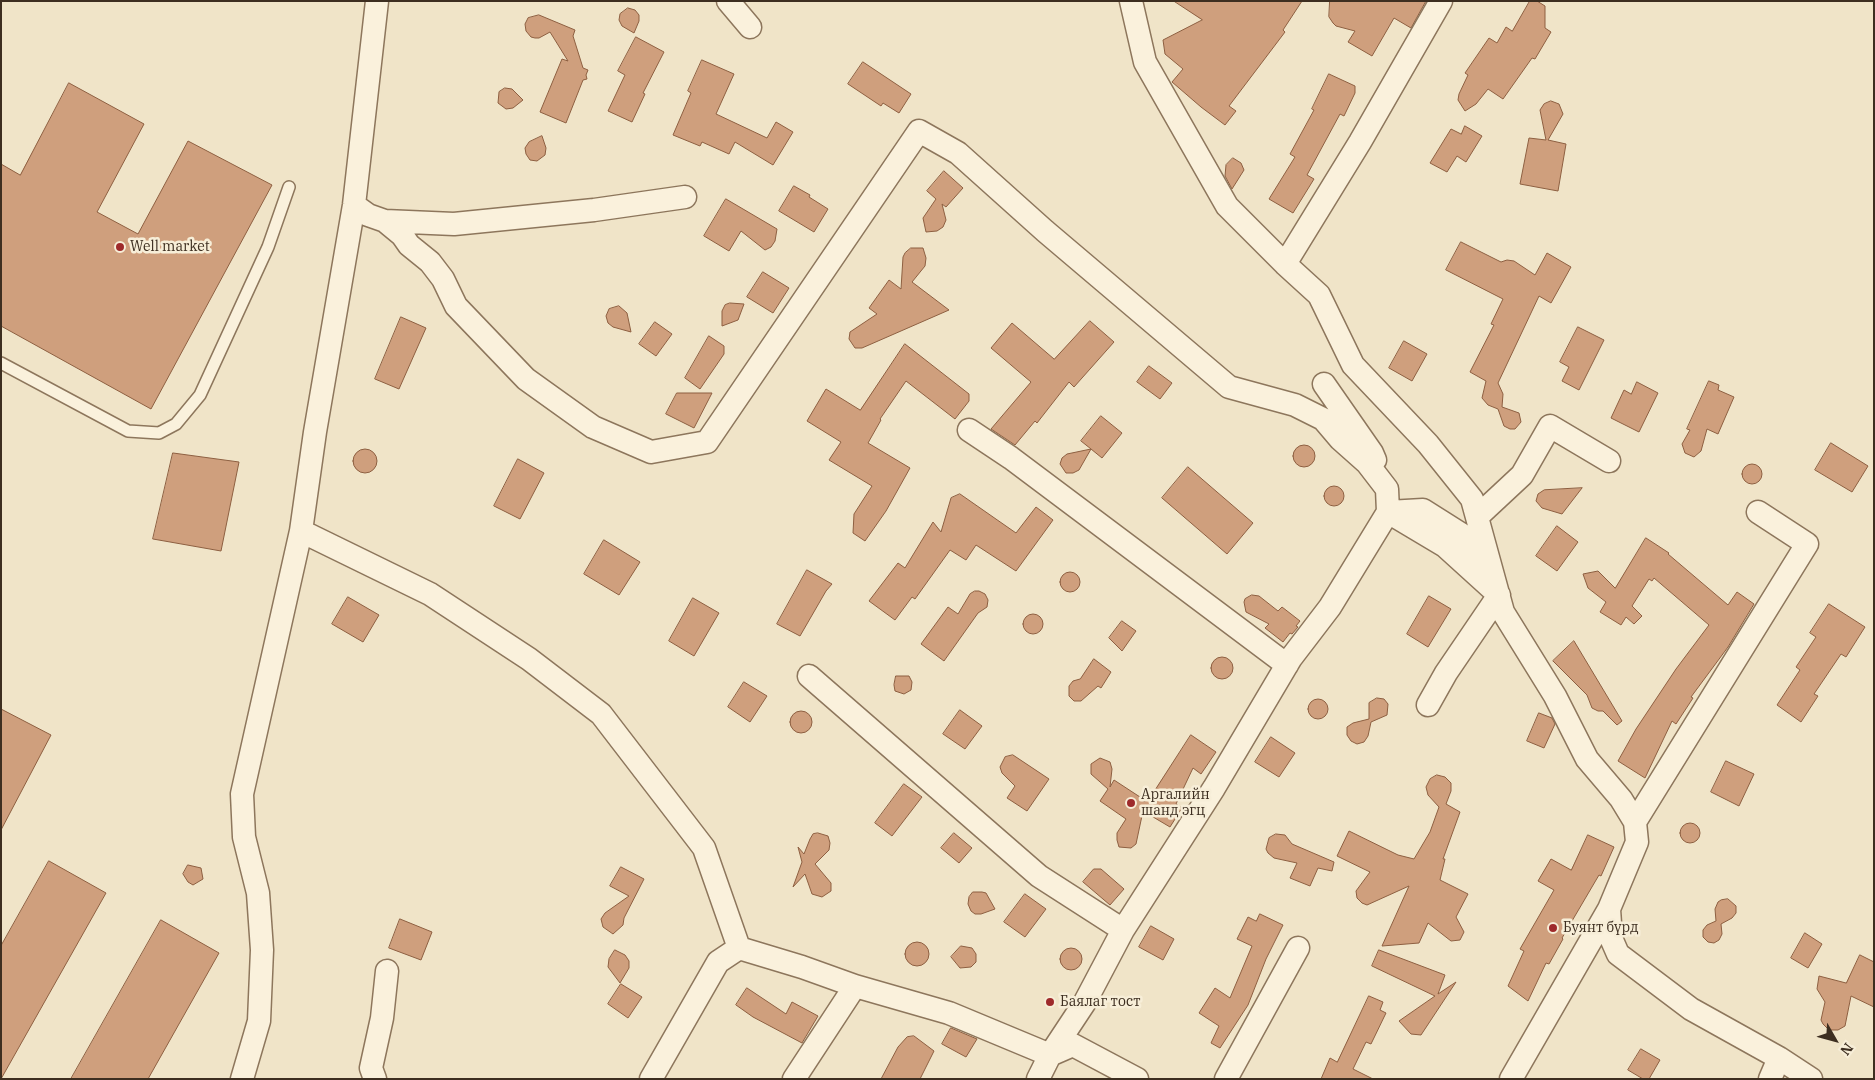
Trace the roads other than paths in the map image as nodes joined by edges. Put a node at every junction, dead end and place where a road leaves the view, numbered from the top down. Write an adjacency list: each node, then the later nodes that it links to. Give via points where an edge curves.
1 (377, 1): 8 (street)
2 (728, 1): 5 (street)
3 (1131, 1): 10 (street, via 1145,62 1227,206)
4 (1442, 1): 10 (street)
5 (750, 27)
6 (289, 186): 11 (lane, via 268,247 200,395 176,424 159,433 128,431)
7 (685, 197): 9 (street, via 454,224)
8 (354, 205): 9 (street); 19 (street)
9 (385, 221): 15 (street, via 430,262 443,278 456,306 526,379 593,427 651,452 707,442 920,131 958,153 1229,387 1295,405 1322,419 1367,463)
10 (1285, 264): 18 (street, via 1319,295 1353,365 1428,444 1472,499)
11 (1, 363)
12 (1324, 384): 15 (street, via 1372,453)
13 (968, 430): 21 (street, via 1011,458)
14 (1610, 461): 18 (street, via 1550,426 1522,475)
15 (1387, 489): 16 (street)
16 (1388, 512): 20 (street, via 1423,510 1461,534); 21 (street, via 1330,607)
17 (1758, 512): 24 (street, via 1807,544)
18 (1478, 516): 20 (street)
19 (300, 531): 27 (street, via 430,594 529,660 600,714 704,848); 33 (street, via 242,794 244,836 258,893 262,950 259,1021)
20 (1499, 595): 23 (street); 24 (street, via 1503,612 1555,696 1587,759 1621,799)
21 (1287, 665): 26 (street, via 1214,788)
22 (809, 676): 26 (street, via 1039,876)
23 (1428, 705)
24 (1635, 822): 25 (street, via 1637,842)
25 (1609, 909): 32 (street, via 1611,938 1618,954 1691,1009); 40 (street)
26 (1123, 930): 31 (street, via 1085,1002)
27 (739, 948): 30 (street); 35 (street, via 718,962)
28 (1298, 948): 39 (street)
29 (387, 971): 34 (street, via 382,1018 371,1068)
30 (855, 986): 31 (street, via 949,1013); 36 (street)
31 (1050, 1055): 37 (street); 38 (street, via 1073,1045)
32 (1779, 1058): 41 (street); 42 (street)
33 (242, 1079)
34 (375, 1079)
35 (651, 1079)
36 (794, 1079)
37 (1038, 1079)
38 (1137, 1079)
39 (1226, 1079)
40 (1511, 1079)
41 (1770, 1079)
42 (1811, 1079)

